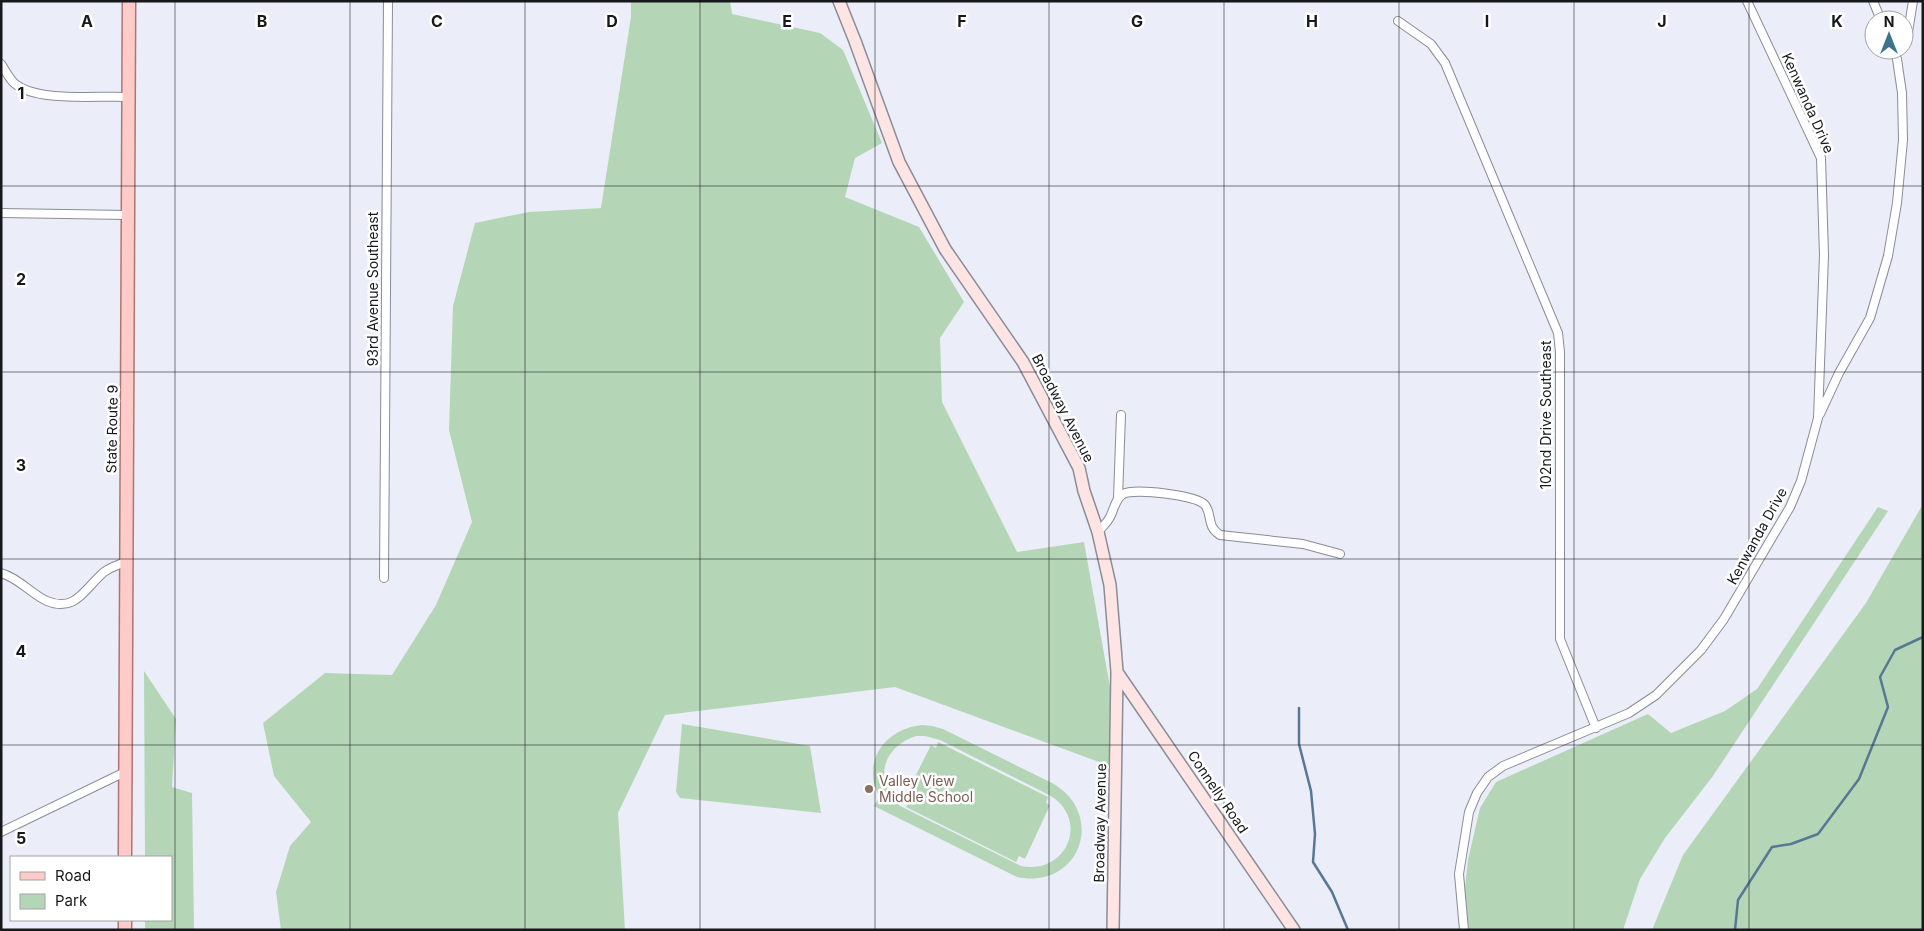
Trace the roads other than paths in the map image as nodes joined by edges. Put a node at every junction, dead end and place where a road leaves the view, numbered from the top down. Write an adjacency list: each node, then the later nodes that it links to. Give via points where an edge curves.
1 (129, 1): 8 (main road, State Route 9)
2 (388, 1): 18 (street, 93rd Avenue Southeast)
3 (839, 1): 14 (street, Broadway Avenue, via 899,162 945,249 1023,362 1079,468)
4 (1747, 1): 12 (street, Kenwanda Drive, via 1821,158 1824,255)
5 (1398, 20): 20 (street, 102nd Drive Southeast, via 1431,44 1445,63 1558,333 1560,639)
6 (1898, 60): 12 (street, via 1903,140 1888,256 1870,318)
7 (1, 64): 8 (street, via 15,83 32,92 56,96)
8 (129, 97): 10 (main road, State Route 9)
9 (1, 213): 10 (street)
10 (128, 215): 16 (main road, State Route 9)
11 (1121, 415): 13 (street)
12 (1818, 418): 20 (street, Kenwanda Drive, via 1801,481 1790,507 1724,619 1701,650 1656,695 1629,713)
13 (1118, 498): 14 (street, via 1110,518); 15 (street, via 1129,492 1190,498 1205,505 1213,530 1220,535 1303,544)
14 (1098, 532): 19 (street, Broadway Avenue, via 1110,584)
15 (1340, 554)
16 (125, 562): 17 (street, via 105,572 73,602 60,605); 21 (main road, State Route 9)
17 (1, 573)
18 (384, 578)
19 (1117, 672): 24 (street, Broadway Avenue); 25 (street, Connelly Road)
20 (1596, 728): 26 (street, Kenwanda Drive, via 1503,766 1488,777 1477,793 1469,812 1459,874)
21 (126, 772): 22 (street); 23 (main road, State Route 9)
22 (1, 832)
23 (125, 856)
24 (1113, 930)
25 (1294, 930)
26 (1464, 930)

